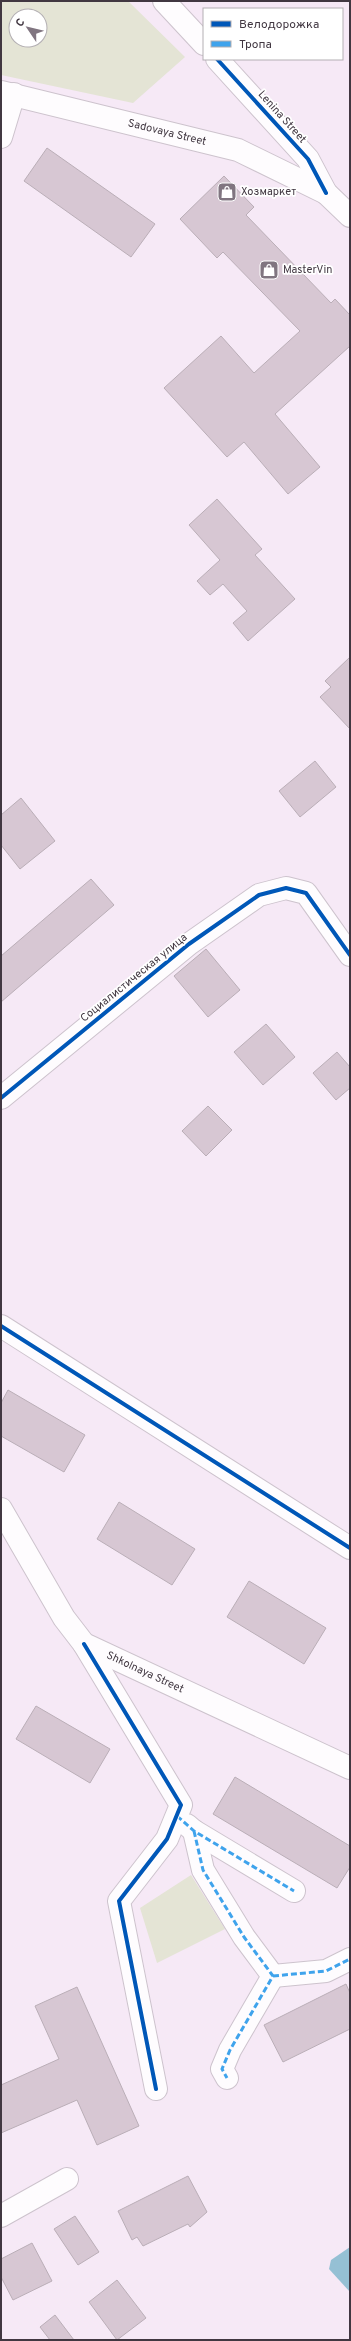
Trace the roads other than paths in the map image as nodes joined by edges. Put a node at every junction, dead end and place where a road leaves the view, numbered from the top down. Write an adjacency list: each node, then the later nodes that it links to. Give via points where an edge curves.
1 (164, 1): 2 (street)
2 (203, 43)
3 (218, 60): 6 (street, Lenina Street, via 308,159)
4 (8, 93): 5 (street); 6 (street, Sadovaya Street, via 238,150)
5 (1, 137)
6 (326, 193): 7 (street, Lenina Street)
7 (350, 216)
8 (350, 955): 9 (street, Социалистическая улица, via 306,893 286,888 259,895 189,944)
9 (1, 1098)
10 (1, 1326): 12 (street)
11 (1, 1509): 13 (street, Shkolnaya Street, via 64,1618)
12 (350, 1548)
13 (84, 1644): 14 (street, Shkolnaya Street); 15 (street, via 181,1805)
14 (350, 1768)
15 (177, 1816): 16 (street); 21 (street, via 167,1839 119,1901)
16 (194, 1831): 17 (street); 19 (street, via 203,1870 244,1937)
17 (294, 1891)
18 (350, 1959): 19 (street, via 326,1971)
19 (273, 1976): 20 (street, via 230,2050 222,2069)
20 (226, 2078)
21 (156, 2088)
22 (67, 2179): 23 (street)
23 (1, 2216)

